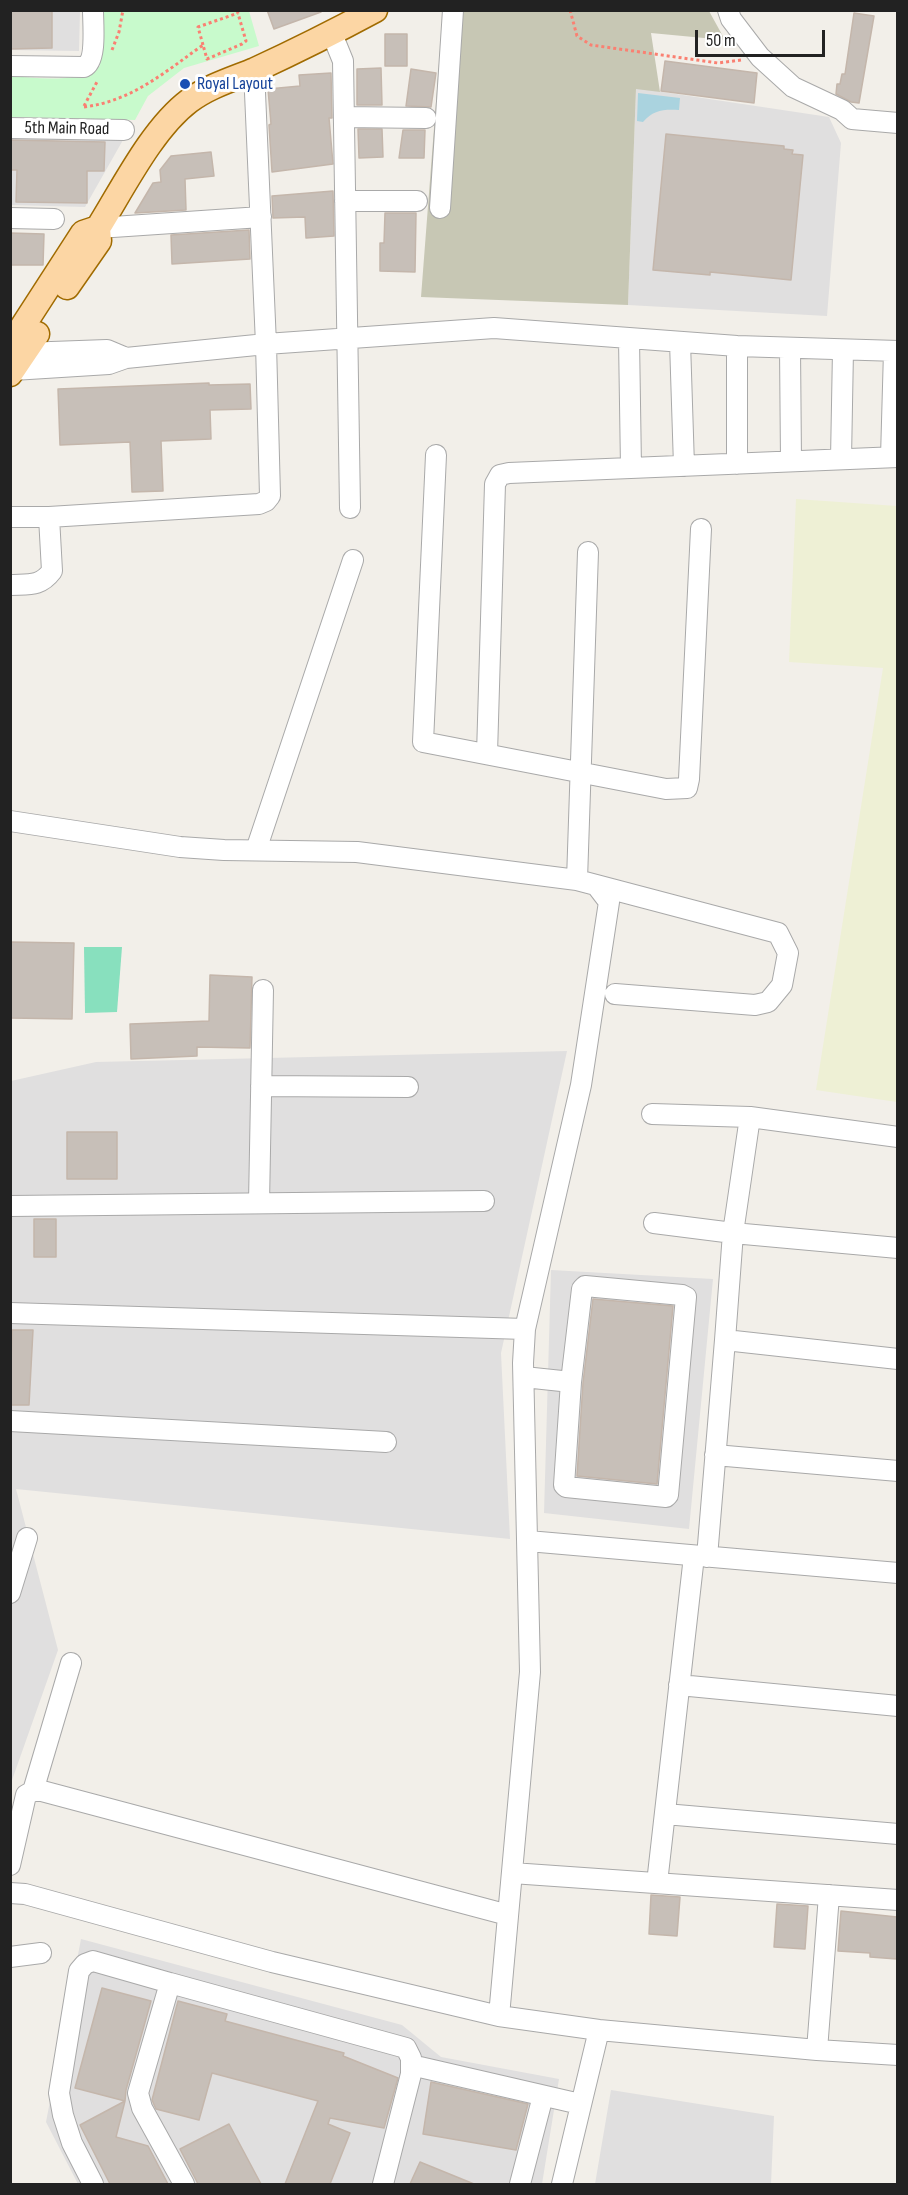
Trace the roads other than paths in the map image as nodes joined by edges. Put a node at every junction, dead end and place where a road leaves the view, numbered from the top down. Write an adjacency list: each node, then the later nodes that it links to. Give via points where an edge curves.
1 (93, 10): 6 (street, via 92,58 88,65)
2 (375, 10): 5 (main road)
3 (453, 10): 15 (street)
4 (728, 10): 10 (street, via 760,57 793,87 842,110 852,119)
5 (332, 34): 7 (main road); 8 (street, via 343,61)
6 (10, 66)
7 (254, 70): 16 (street); 19 (main road, via 189,101 159,131)
8 (344, 117): 9 (street); 13 (street)
9 (426, 118)
10 (897, 123)
11 (10, 128): 12 (street, 5th Main Road)
12 (124, 130)
13 (345, 201): 14 (street); 20 (street)
14 (417, 201)
15 (440, 208)
16 (261, 217): 19 (street); 23 (street)
17 (10, 218): 18 (street)
18 (54, 219)
19 (98, 228): 28 (main road, via 83,233)
20 (348, 338): 21 (street, via 494,328); 23 (street); 36 (street)
21 (630, 339): 22 (street); 35 (street)
22 (680, 342): 24 (street); 34 (street)
23 (266, 344): 28 (street, via 126,358 106,350); 38 (street, via 270,496 266,501)
24 (736, 346): 25 (street); 33 (street)
25 (790, 348): 26 (street); 32 (street)
26 (843, 350): 27 (street); 31 (street)
27 (896, 351): 30 (street)
28 (13, 361)
29 (436, 455): 43 (street, via 423,742)
30 (894, 457): 31 (street)
31 (841, 459): 32 (street)
32 (791, 461): 33 (street)
33 (737, 464): 34 (street)
34 (684, 466): 35 (street)
35 (631, 468): 43 (street, via 509,473 496,479)
36 (350, 508)
37 (10, 517): 38 (street)
38 (49, 517): 42 (street, via 52,571 36,584)
39 (701, 529): 44 (street, via 687,788 666,789)
40 (588, 552): 44 (street)
41 (353, 560): 46 (street)
42 (10, 585)
43 (487, 754): 44 (street)
44 (580, 773): 47 (street)
45 (10, 821): 46 (street, via 180,847)
46 (256, 850): 47 (street, via 357,852)
47 (586, 882): 49 (street, via 778,933 788,953 782,985 768,1002 755,1005); 62 (street, via 609,902 581,1085)
48 (263, 990): 50 (street)
49 (615, 994)
50 (261, 1086): 51 (street); 56 (street)
51 (408, 1087)
52 (652, 1114): 53 (street)
53 (750, 1117): 54 (street); 59 (street)
54 (897, 1137)
55 (484, 1201): 56 (street)
56 (259, 1203): 57 (street)
57 (10, 1206)
58 (654, 1223): 59 (street)
59 (733, 1233): 60 (street); 63 (street)
60 (897, 1248)
61 (10, 1312): 62 (street)
62 (525, 1329): 65 (street)
63 (725, 1341): 64 (street); 69 (street)
64 (897, 1359)
65 (524, 1377): 66 (street); 72 (street)
66 (571, 1382): 66 (street, via 583,1287 685,1295 667,1496 564,1485)
67 (10, 1421): 68 (street)
68 (386, 1442)
69 (715, 1455): 70 (street); 73 (street)
70 (897, 1471)
71 (27, 1538): 75 (street)
72 (528, 1541): 73 (street); 83 (street, via 530,1672)
73 (700, 1557): 74 (street); 77 (street)
74 (897, 1573)
75 (10, 1593)
76 (71, 1663): 79 (street)
77 (679, 1685): 78 (street); 80 (street)
78 (897, 1706)
79 (33, 1791): 82 (street, via 26,1795); 88 (street)
80 (665, 1814): 81 (street); 84 (street)
81 (897, 1834)
82 (10, 1865)
83 (512, 1873): 84 (street); 88 (street)
84 (657, 1883): 86 (street)
85 (10, 1893): 92 (street, via 272,1962)
86 (829, 1895): 87 (street); 94 (street)
87 (897, 1899)
88 (508, 1915): 92 (street)
89 (41, 1953): 90 (street)
90 (10, 1957)
91 (170, 1983): 96 (street, via 406,2048); 99 (street, via 93,1961 79,1971 59,2093 72,2143); 100 (street, via 138,2093 142,2108)
92 (499, 2016): 93 (street)
93 (599, 2030): 94 (street); 98 (street)
94 (817, 2050): 95 (street)
95 (897, 2055)
96 (411, 2065): 97 (street); 101 (street)
97 (543, 2096): 98 (street); 102 (street)
98 (580, 2104): 103 (street)
99 (93, 2184)
100 (184, 2184)
101 (383, 2184)
102 (520, 2184)
103 (562, 2184)

